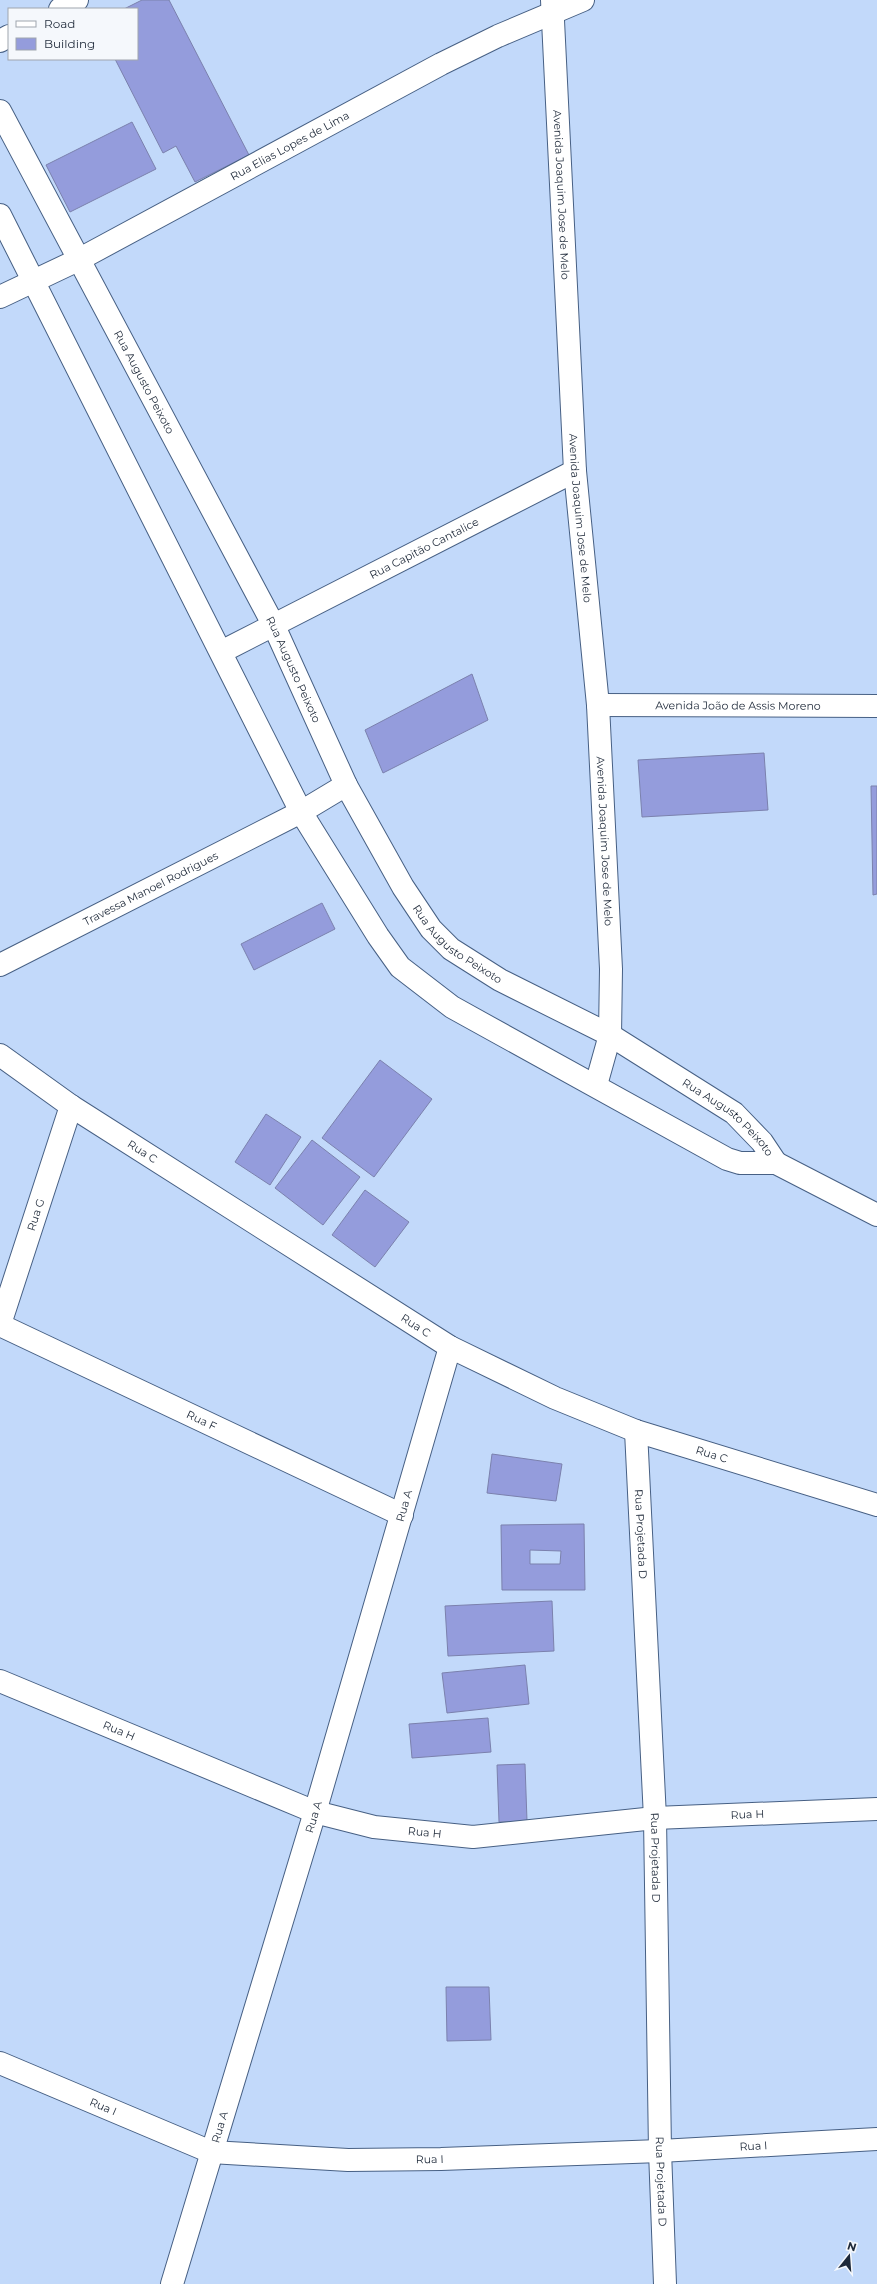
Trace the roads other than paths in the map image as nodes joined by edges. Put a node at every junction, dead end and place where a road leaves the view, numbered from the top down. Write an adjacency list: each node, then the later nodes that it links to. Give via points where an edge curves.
1 (77, 0): 4 (street)
2 (583, 0): 3 (street, Rua Elias Lopes de Lima)
3 (552, 6): 7 (street, Rua Elias Lopes de Lima); 10 (street, Avenida Joaquim Jose de Melo)
4 (62, 8)
5 (0, 112): 7 (street, Rua Augusto Peixoto)
6 (0, 215): 8 (street, Rua Augusto Peixoto)
7 (78, 260): 8 (street, Rua Elias Lopes de Lima); 11 (street, Rua Augusto Peixoto)
8 (34, 280): 9 (street, Rua Elias Lopes de Lima); 12 (street, Rua Augusto Peixoto)
9 (0, 298)
10 (575, 472): 11 (street, Rua Capitão Cantalice); 13 (street, Avenida Joaquim Jose de Melo)
11 (274, 626): 12 (street, Rua Capitão Cantalice); 15 (street, Rua Augusto Peixoto)
12 (221, 652): 16 (street, Rua Augusto Peixoto)
13 (598, 705): 14 (street, Avenida João de Assis Moreno); 18 (street, Avenida Joaquim Jose de Melo, via 611,970)
14 (877, 706)
15 (346, 785): 16 (street, Travessa Manoel Rodrigues); 18 (street, Rua Augusto Peixoto, via 414,905 431,929 451,949 500,980)
16 (301, 812): 17 (street, Travessa Manoel Rodrigues); 20 (street, Rua Augusto Peixoto, via 400,967 452,1007)
17 (0, 965)
18 (610, 1035): 20 (street, Avenida Joaquim Jose de Melo); 22 (street, Rua Augusto Peixoto, via 734,1113 762,1142)
19 (0, 1055): 21 (street, Rua C)
20 (596, 1085): 22 (street, Rua Augusto Peixoto, via 727,1159)
21 (71, 1106): 24 (street, Rua G); 25 (street, Rua C)
22 (776, 1163): 23 (street)
23 (877, 1215)
24 (0, 1324): 28 (street, Rua F)
25 (450, 1347): 26 (street, Rua C, via 555,1398); 28 (street, Rua A)
26 (636, 1431): 27 (street, Rua C); 32 (street, Rua Projetada D)
27 (877, 1505)
28 (402, 1515): 31 (street, Rua A)
29 (0, 1681): 31 (street, Rua H)
30 (877, 1809): 32 (street, Rua H)
31 (315, 1812): 32 (street, Rua H, via 374,1827 466,1836); 36 (street, Rua A)
32 (655, 1818): 35 (street, Rua Projetada D)
33 (0, 2063): 36 (street, Rua I)
34 (877, 2139): 35 (street, Rua I)
35 (660, 2151): 36 (street, Rua I, via 348,2160); 38 (street, Rua Projetada D)
36 (211, 2152): 37 (street, Rua A)
37 (172, 2284)
38 (664, 2284)

